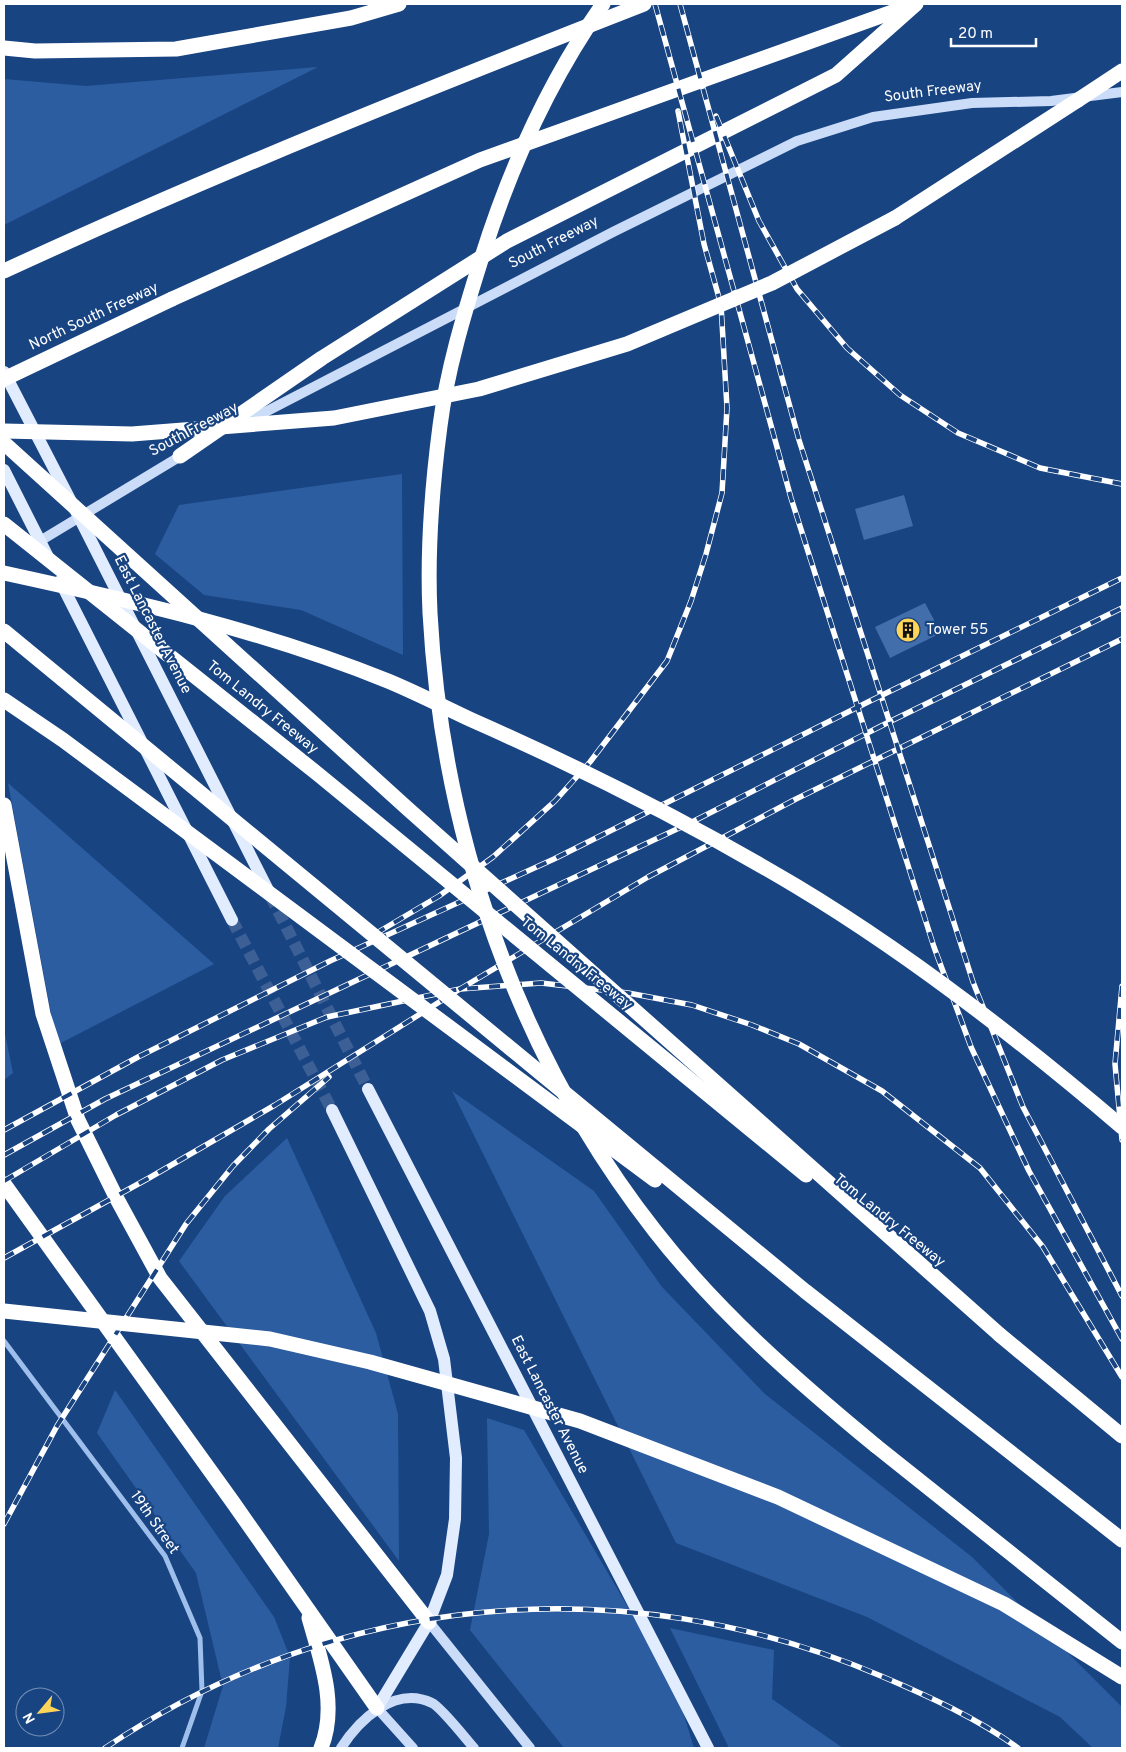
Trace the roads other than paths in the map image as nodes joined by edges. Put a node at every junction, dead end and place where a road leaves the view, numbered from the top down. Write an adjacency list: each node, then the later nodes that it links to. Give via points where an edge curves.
1 (399, 4): 5 (highway, via 351,18 176,50 35,51)
2 (603, 4): 36 (highway, bridge, via 580,37 524,146 491,229 451,367 440,422 429,542 434,664 442,732 454,793 482,901 523,1008 578,1116 653,1229 696,1280 740,1328 805,1387)
3 (644, 4): 8 (highway, via 371,111 123,216)
4 (915, 4): 10 (highway, North South Freeway, bridge, via 480,160); 13 (highway, via 836,75 507,241 322,358)
5 (4, 48)
6 (1122, 71): 11 (highway, bridge, via 895,218 772,283 627,344 479,389 334,418 132,434)
7 (1122, 92): 13 (main road, South Freeway, via 1051,101 972,103 873,117 797,141 613,232)
8 (4, 272)
9 (4, 372): 15 (main road, East Lancaster Avenue)
10 (4, 379)
11 (4, 431)
12 (4, 443): 30 (highway, bridge, via 394,796)
13 (180, 456): 15 (main road, South Freeway)
14 (4, 470): 17 (main road)
15 (80, 516): 17 (main road, South Freeway); 22 (main road, East Lancaster Avenue)
16 (4, 524): 30 (highway, Tom Landry Freeway, bridge, via 319,775)
17 (40, 542): 23 (main road)
18 (4, 573): 26 (highway, bridge, via 144,604 307,652 387,681 609,783 704,833 887,945 974,1008)
19 (4, 631): 28 (highway, bridge)
20 (4, 700): 28 (highway, bridge, via 71,746)
21 (4, 805): 35 (highway, via 43,1014 78,1120 117,1199 160,1278)
22 (270, 894)
23 (232, 920)
24 (368, 1089): 45 (main road, East Lancaster Avenue)
25 (332, 1110): 35 (main road, via 430,1311 444,1359 456,1458 455,1519 447,1576)
26 (1122, 1127)
27 (4, 1184): 34 (highway)
28 (805, 1291): 33 (highway, bridge)
29 (4, 1311): 37 (highway, bridge, via 270,1340 370,1362 580,1420 787,1501 1004,1604)
30 (1000, 1335): 32 (highway, Tom Landry Freeway)
31 (4, 1342): 39 (street, 19th Street, via 165,1556 200,1638 202,1691)
32 (1122, 1436)
33 (1122, 1540)
34 (306, 1607): 38 (highway); 40 (highway, via 327,1682 327,1732)
35 (429, 1622): 38 (main road); 44 (main road)
36 (1122, 1642)
37 (1122, 1678)
38 (377, 1708): 41 (main road, via 353,1730); 42 (main road); 43 (main road, via 409,1698 433,1703)
39 (182, 1748)
40 (321, 1748)
41 (341, 1748)
42 (414, 1748)
43 (474, 1748)
44 (530, 1748)
45 (707, 1748)

